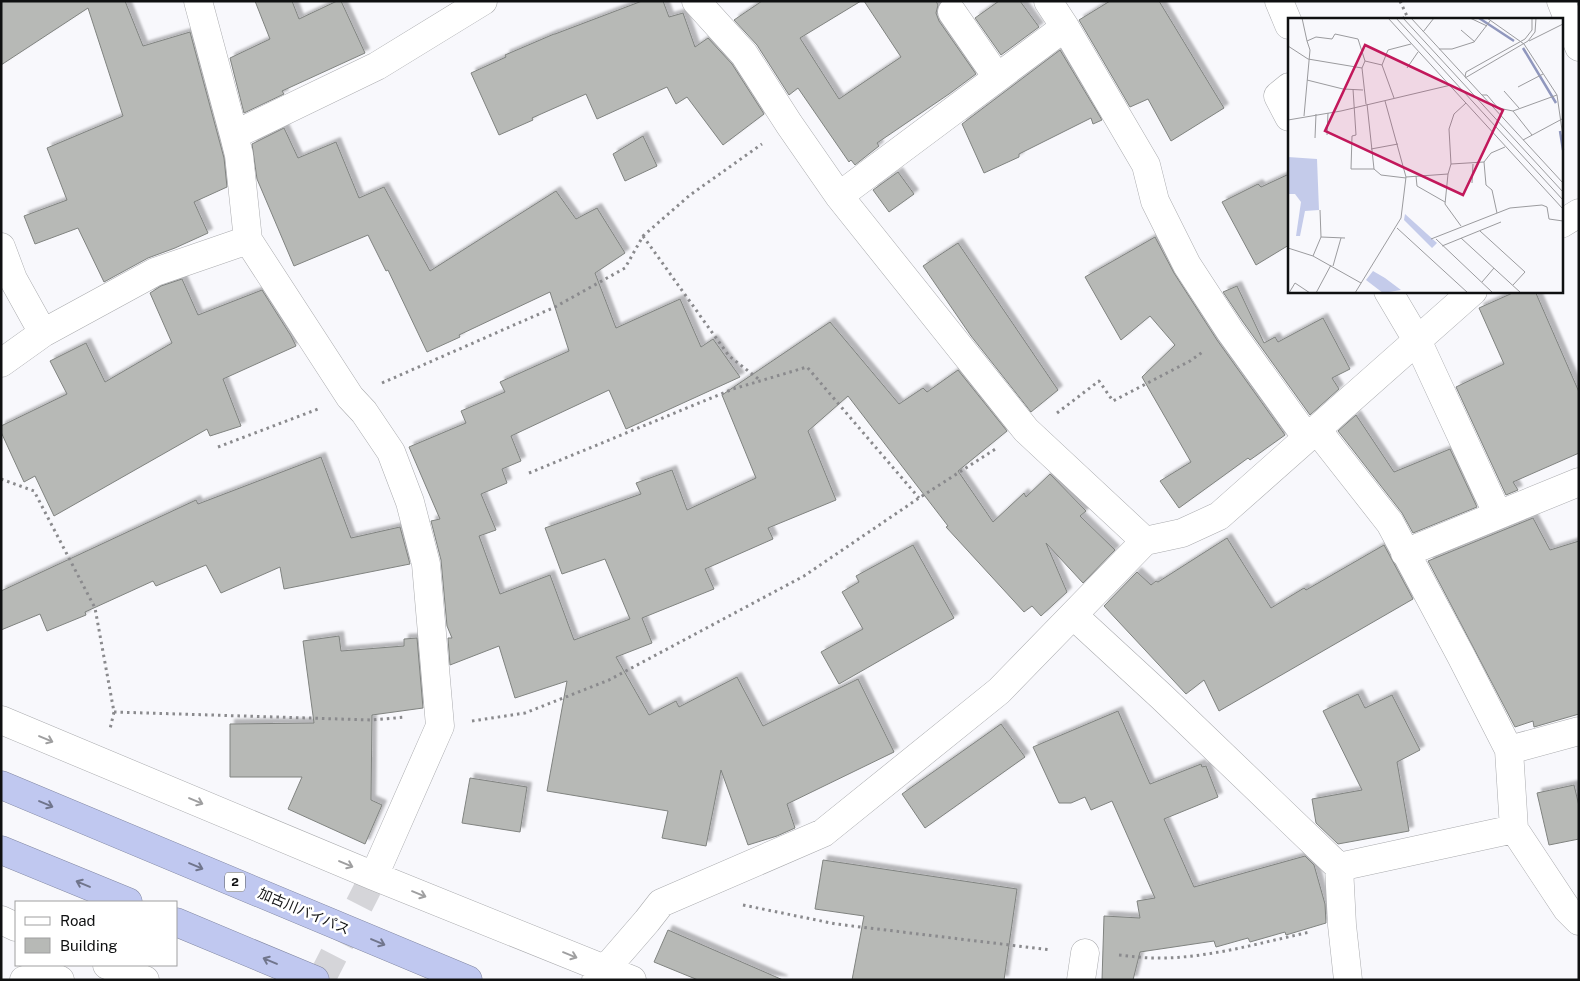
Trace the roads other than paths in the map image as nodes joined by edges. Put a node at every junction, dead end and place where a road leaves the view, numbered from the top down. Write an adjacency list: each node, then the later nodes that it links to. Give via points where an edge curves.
1 (198, 1): 14 (street)
2 (483, 1): 14 (street, via 377,66)
3 (696, 1): 15 (street, via 744,54)
4 (1048, 1): 9 (street)
5 (1279, 1): 8 (street)
6 (1561, 1): 10 (street)
7 (952, 12): 11 (street)
8 (1288, 23)
9 (1065, 26): 11 (street); 25 (street, via 1146,165 1155,201 1187,265 1230,331)
10 (1579, 47)
11 (997, 77): 15 (street)
12 (1288, 88): 13 (street, via 1278,96)
13 (1288, 115)
14 (234, 135): 18 (street)
15 (839, 196): 28 (street, via 1028,432)
16 (1579, 213): 17 (street)
17 (1562, 223)
18 (248, 240): 22 (street, via 155,272); 38 (street, via 350,397 391,452 410,502 426,564 439,721)
19 (1, 247): 22 (street, via 13,279)
20 (1389, 292): 23 (street)
21 (1472, 292): 23 (street)
22 (43, 334): 24 (street)
23 (1417, 340): 25 (street); 27 (street)
24 (1, 363)
25 (1312, 434): 28 (street, via 1220,516 1182,533); 29 (street, via 1390,524)
26 (1579, 482): 27 (street)
27 (1498, 515): 29 (street)
28 (1145, 541): 30 (street)
29 (1405, 553): 33 (street)
30 (1074, 615): 37 (street); 46 (street, via 998,691 823,833 661,902)
31 (1, 720): 38 (street, one-way to 38)
32 (1579, 731): 33 (street)
33 (1509, 750): 35 (street)
34 (1, 785): 51 (highway, 加古川バイパス / 2, one-way to 51)
35 (1514, 829): 37 (street); 41 (street, via 1567,909)
36 (1, 850): 39 (highway, one-way to 36)
37 (1339, 867): 54 (street)
38 (374, 876): 46 (street, one-way to 46)
39 (126, 901)
40 (1, 920): 43 (street)
41 (1579, 921)
42 (178, 923): 50 (highway, one-way to 42)
43 (15, 927)
44 (1085, 953): 53 (street)
45 (110, 966): 49 (street)
46 (600, 974): 52 (street)
47 (24, 980): 48 (street, via 46,973)
48 (60, 980)
49 (145, 980)
50 (315, 980)
51 (468, 980)
52 (632, 980)
53 (1080, 980)
54 (1348, 980)

